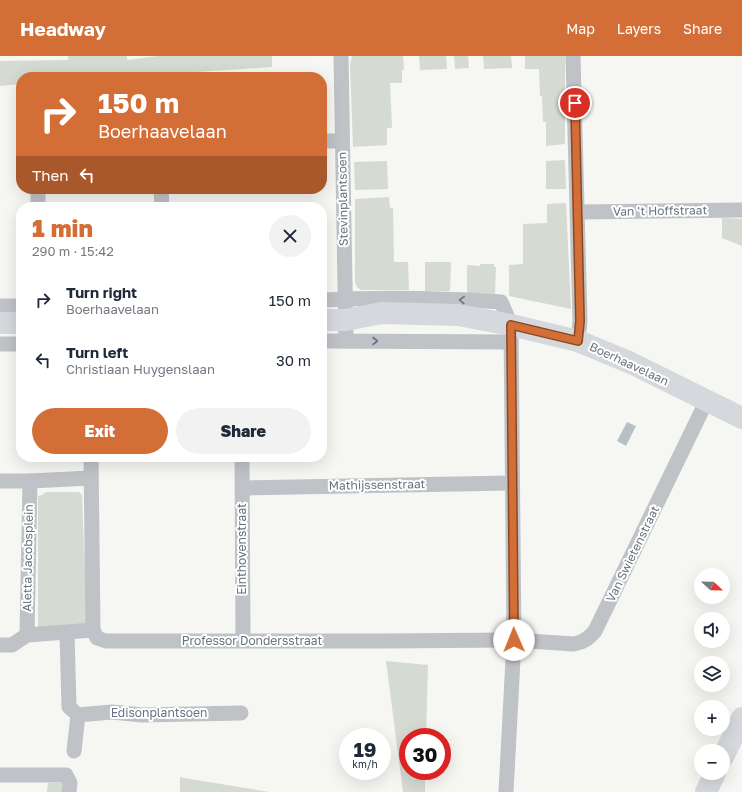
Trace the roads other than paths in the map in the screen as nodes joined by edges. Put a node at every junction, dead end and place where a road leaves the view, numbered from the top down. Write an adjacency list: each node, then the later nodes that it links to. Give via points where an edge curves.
1 (341, 56): 4 (street, Stevinplantsoen)
2 (574, 56): 6 (street)
3 (327, 141): 4 (street)
4 (342, 141): 11 (street, Stevinplantsoen)
5 (742, 210): 6 (street, Van 't Hoffstraat)
6 (578, 212): 16 (street)
7 (327, 304): 11 (street, Boerhaavelaan)
8 (0, 306): 9 (street)
9 (16, 306)
10 (327, 320): 11 (main road, Boerhaavelaan)
11 (346, 320): 14 (street, Boerhaavelaan, one-way to 14); 14 (main road, Boerhaavelaan, via 381,313 458,315); 15 (street, Boerhaavelaan)
12 (0, 323): 13 (main road)
13 (16, 323)
14 (510, 333): 16 (main road, Boerhaavelaan); 26 (street)
15 (327, 337)
16 (578, 341): 19 (main road, Boerhaavelaan, via 631,363)
17 (0, 344): 18 (street)
18 (16, 344)
19 (707, 400): 20 (main road, Boerhaavelaan); 32 (street, Van Swietenstraat, via 595,631 589,638 574,644)
20 (742, 418)
21 (91, 462): 23 (street)
22 (242, 462): 27 (street, Einthovenstraat)
23 (91, 478): 25 (street); 28 (street)
24 (0, 480): 25 (street)
25 (30, 481): 30 (street, Aletta Jacobsplein)
26 (512, 483): 27 (street, Mathijssenstraat); 32 (street)
27 (242, 488): 31 (street, Einthovenstraat)
28 (93, 630): 29 (street); 31 (street, Professor Dondersstraat, via 97,638 106,641)
29 (68, 633): 30 (street); 35 (street, via 69,707)
30 (27, 635): 33 (street, via 12,645)
31 (243, 640): 32 (street, Professor Dondersstraat)
32 (514, 640): 42 (street)
33 (0, 645)
34 (241, 713): 35 (street, Edisonplantsoen, via 142,715 112,712)
35 (78, 715): 38 (street)
36 (742, 718): 37 (main road)
37 (729, 744)
38 (74, 751)
39 (0, 775): 41 (street, via 66,775 70,783)
40 (712, 780): 43 (main road)
41 (69, 792)
42 (506, 792)
43 (706, 792)

